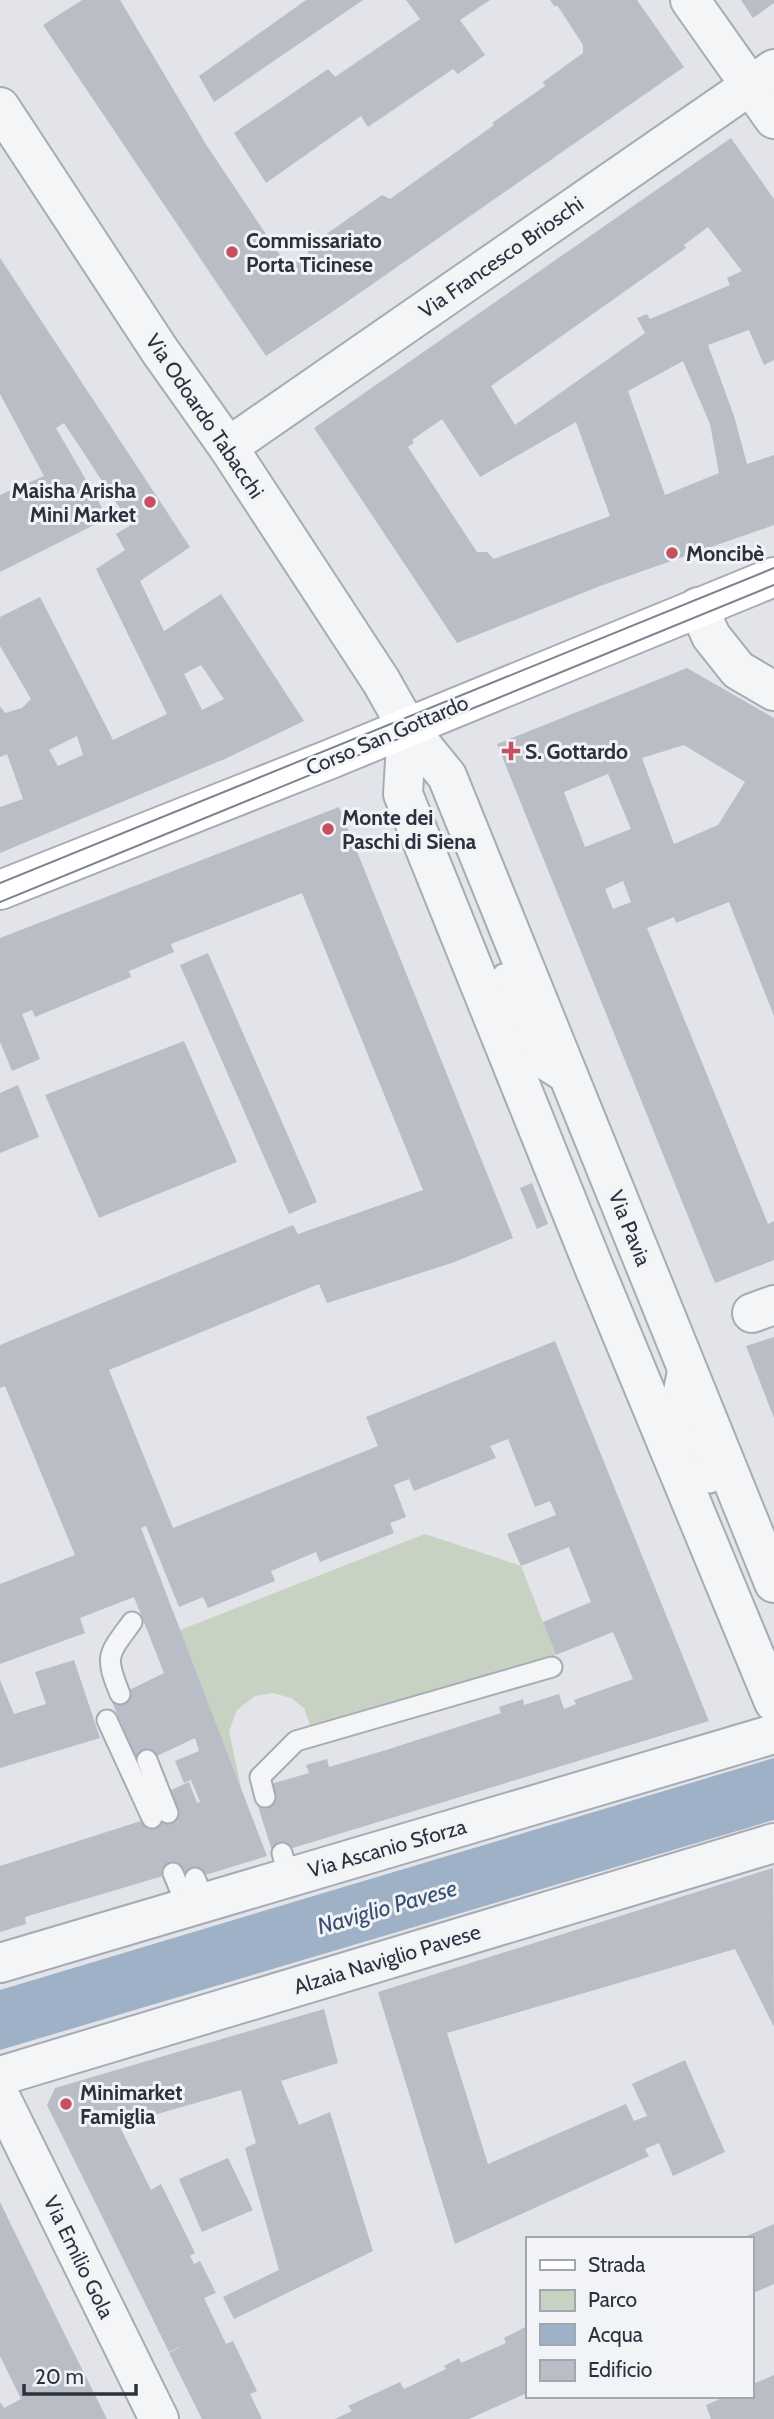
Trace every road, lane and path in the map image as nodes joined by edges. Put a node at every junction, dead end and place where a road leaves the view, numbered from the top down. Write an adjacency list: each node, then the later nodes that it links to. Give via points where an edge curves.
1 (690, 0): 2 (street)
2 (762, 76): 4 (street); 5 (street, Via Francesco Brioschi)
3 (0, 107): 5 (street, Via Odoardo Tabacchi)
4 (774, 118)
5 (228, 447): 9 (street, Via Odoardo Tabacchi, via 382,681)
6 (774, 577): 7 (street, Corso San Gottardo)
7 (698, 607): 8 (street, via 711,636 738,670); 9 (street, Corso San Gottardo)
8 (774, 691)
9 (407, 727): 10 (street, Corso San Gottardo); 11 (street, Via Pavia, via 447,776); 12 (street, via 403,794)
10 (0, 890)
11 (500, 905): 12 (street); 14 (street, Via Pavia)
12 (454, 923): 17 (street)
13 (503, 974): 14 (lane, via 542,1069)
14 (574, 1090): 15 (street, Via Pavia)
15 (680, 1353): 16 (lane, via 673,1392); 18 (street, Via Pavia)
16 (710, 1483)
17 (719, 1567): 18 (street, Via Pavia); 22 (street)
18 (767, 1567)
19 (132, 1622): 21 (lane, via 110,1652 110,1669)
20 (552, 1667): 26 (lane, via 296,1741 260,1777)
21 (120, 1694)
22 (774, 1702)
23 (107, 1720): 25 (lane, via 160,1816)
24 (774, 1734): 28 (street, Via Ascanio Sforza, via 190,1890)
25 (147, 1760)
26 (265, 1797)
27 (774, 1843): 29 (street, Alzaia Naviglio Pavese)
28 (0, 1963)
29 (0, 2076)
30 (0, 2096): 31 (street, Via Emilio Gola)
31 (159, 2419)

